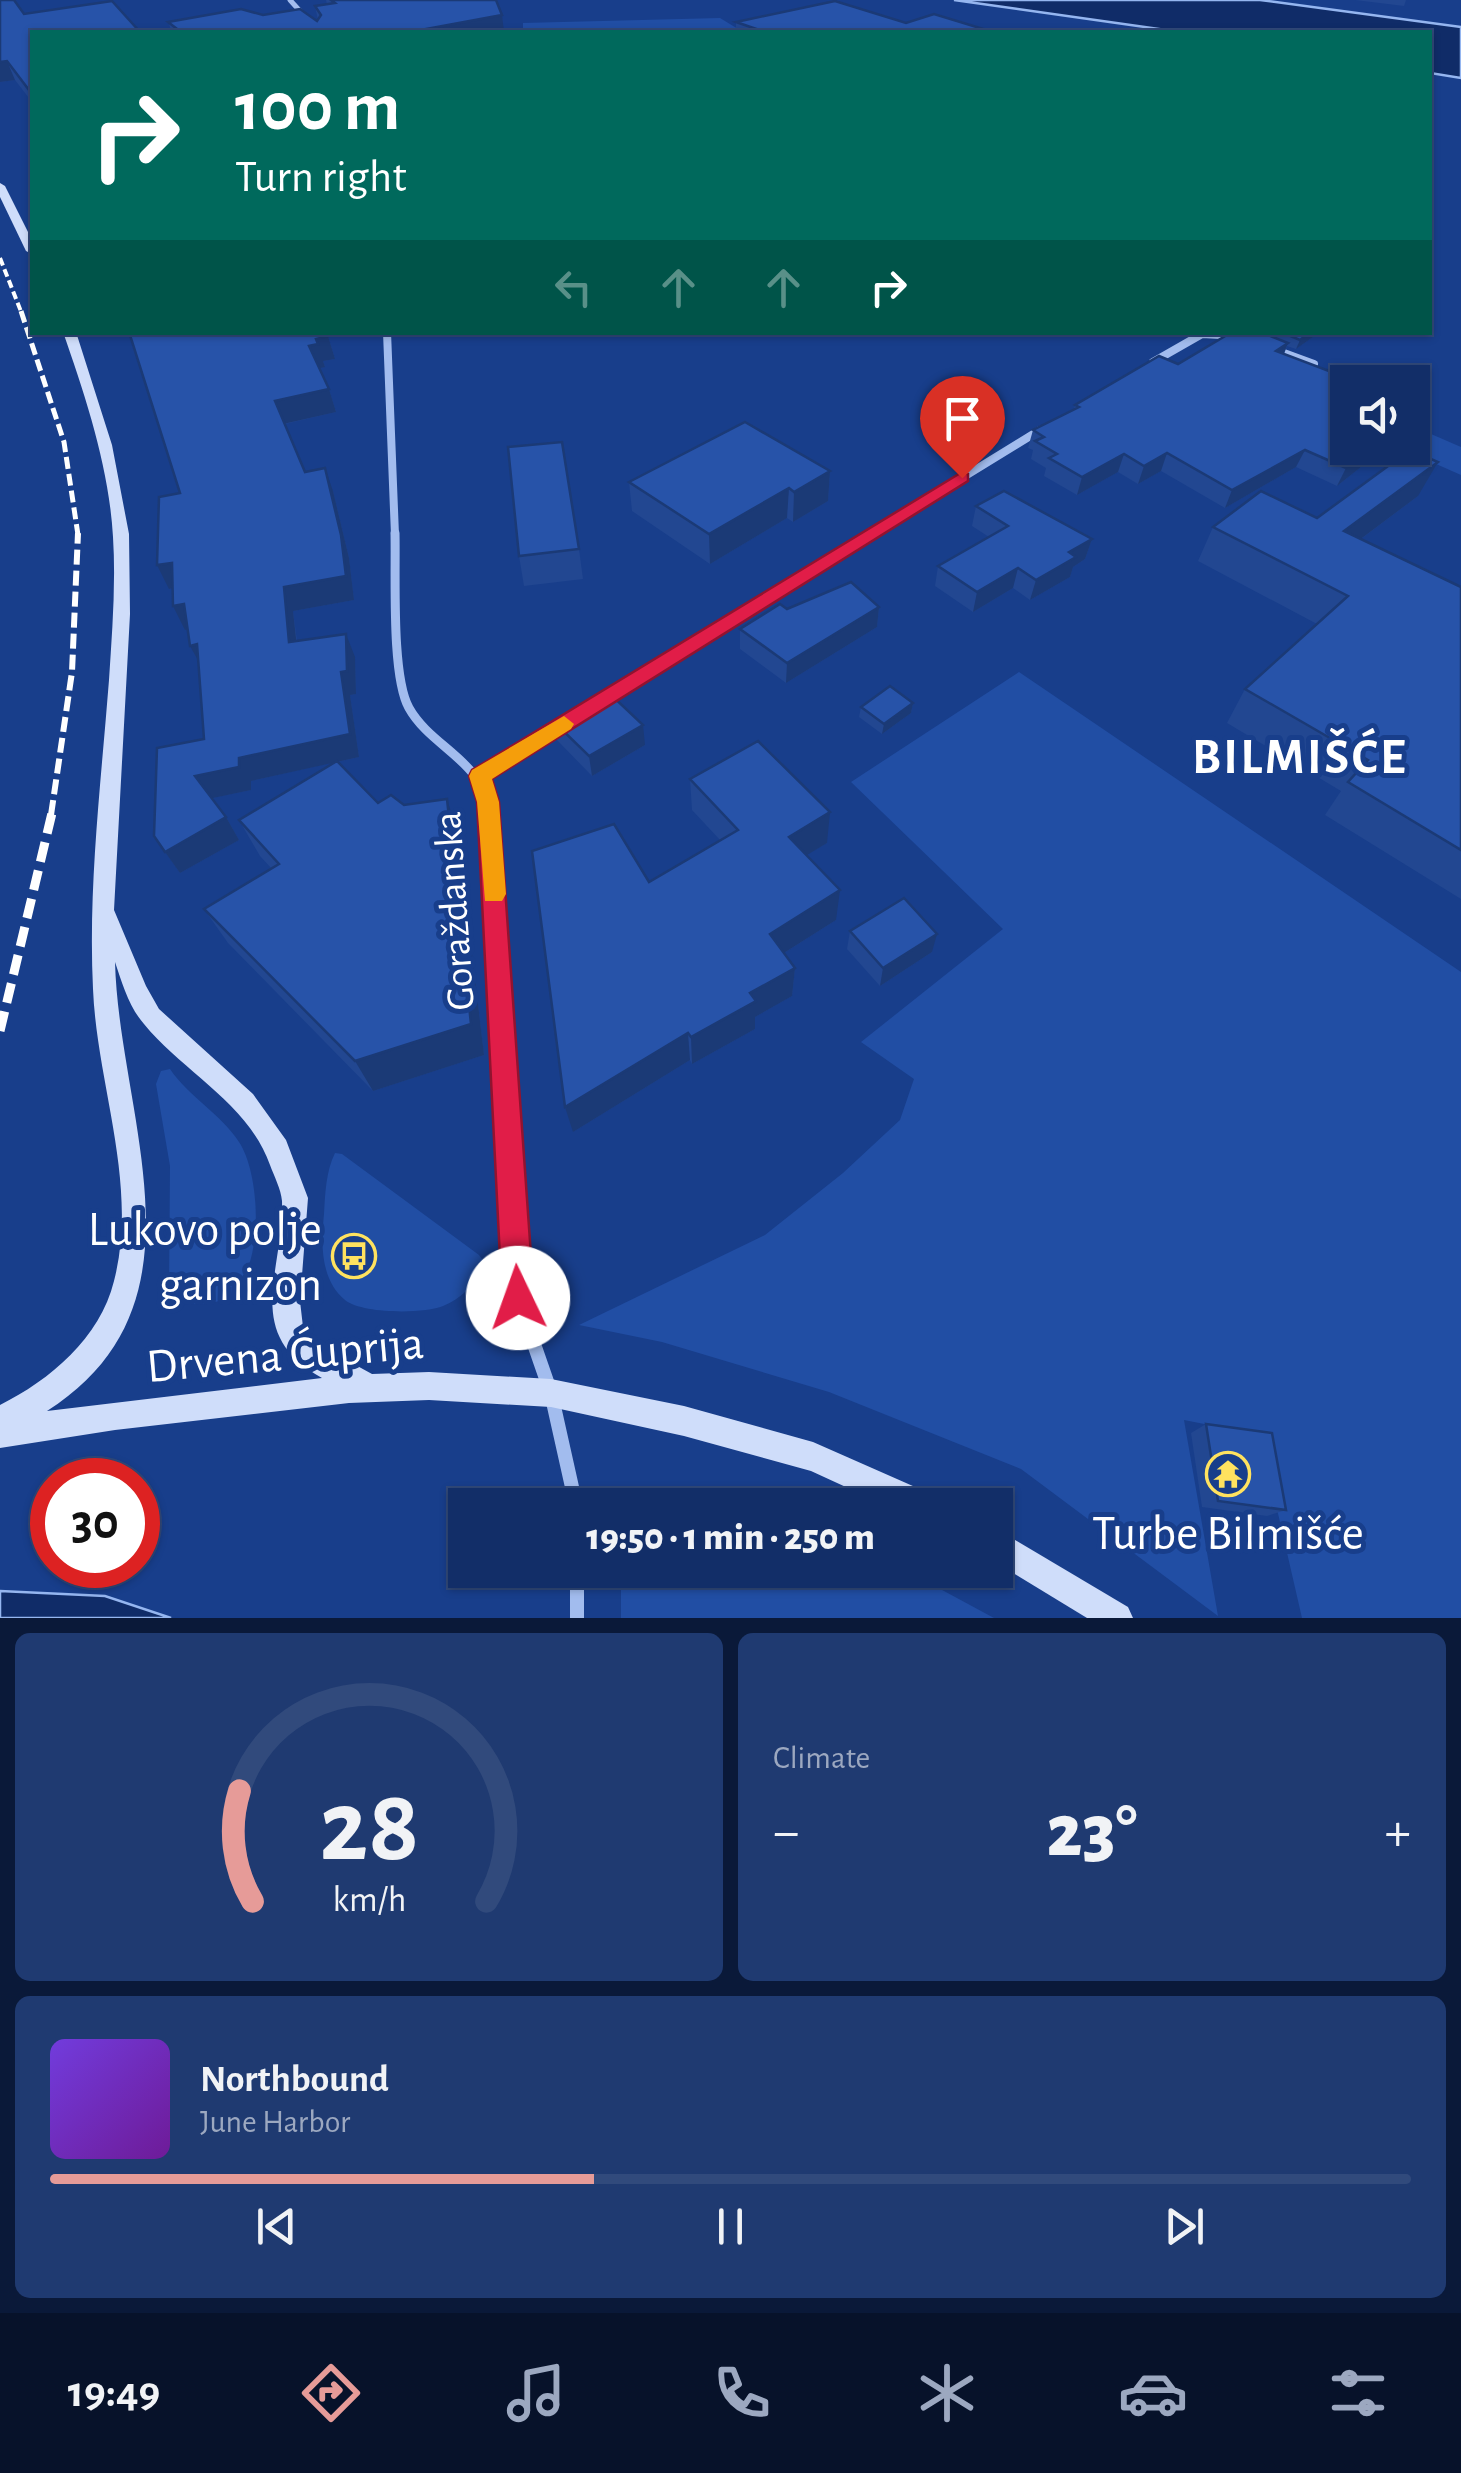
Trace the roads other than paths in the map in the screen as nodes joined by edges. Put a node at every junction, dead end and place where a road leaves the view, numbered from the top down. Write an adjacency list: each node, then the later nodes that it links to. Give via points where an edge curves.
1 (290, 0): 2 (street)
2 (317, 30)
3 (0, 186): 4 (street)
4 (30, 247)
5 (71, 335): 17 (street, via 119,516 121,626)
6 (387, 335): 16 (street, Goraždanska, via 401,690 409,714)
7 (1200, 335): 12 (street)
8 (1228, 335): 9 (street)
9 (1252, 341)
10 (1266, 346): 11 (street)
11 (1314, 364)
12 (1138, 371)
13 (1042, 428): 14 (street)
14 (596, 704)
15 (579, 714): 16 (street)
16 (480, 776): 19 (street, Goraždanska, via 488,802 518,1298)
17 (105, 906): 18 (street, via 152,1016 244,1102 277,1148 294,1198 290,1333 309,1355); 20 (street, via 106,1022 136,1183 128,1282 106,1334 84,1363)
18 (370, 1388): 19 (street, Drvena Ćuprija); 21 (street, Drvena Ćuprija)
19 (552, 1394): 22 (street, Goraždanska); 23 (street, Drvena Ćuprija, via 814,1457)
20 (0, 1422)
21 (0, 1433)
22 (572, 1488)
23 (882, 1488)
24 (1013, 1555): 27 (street)
25 (577, 1588): 26 (street)
26 (577, 1618)
27 (1117, 1618)

